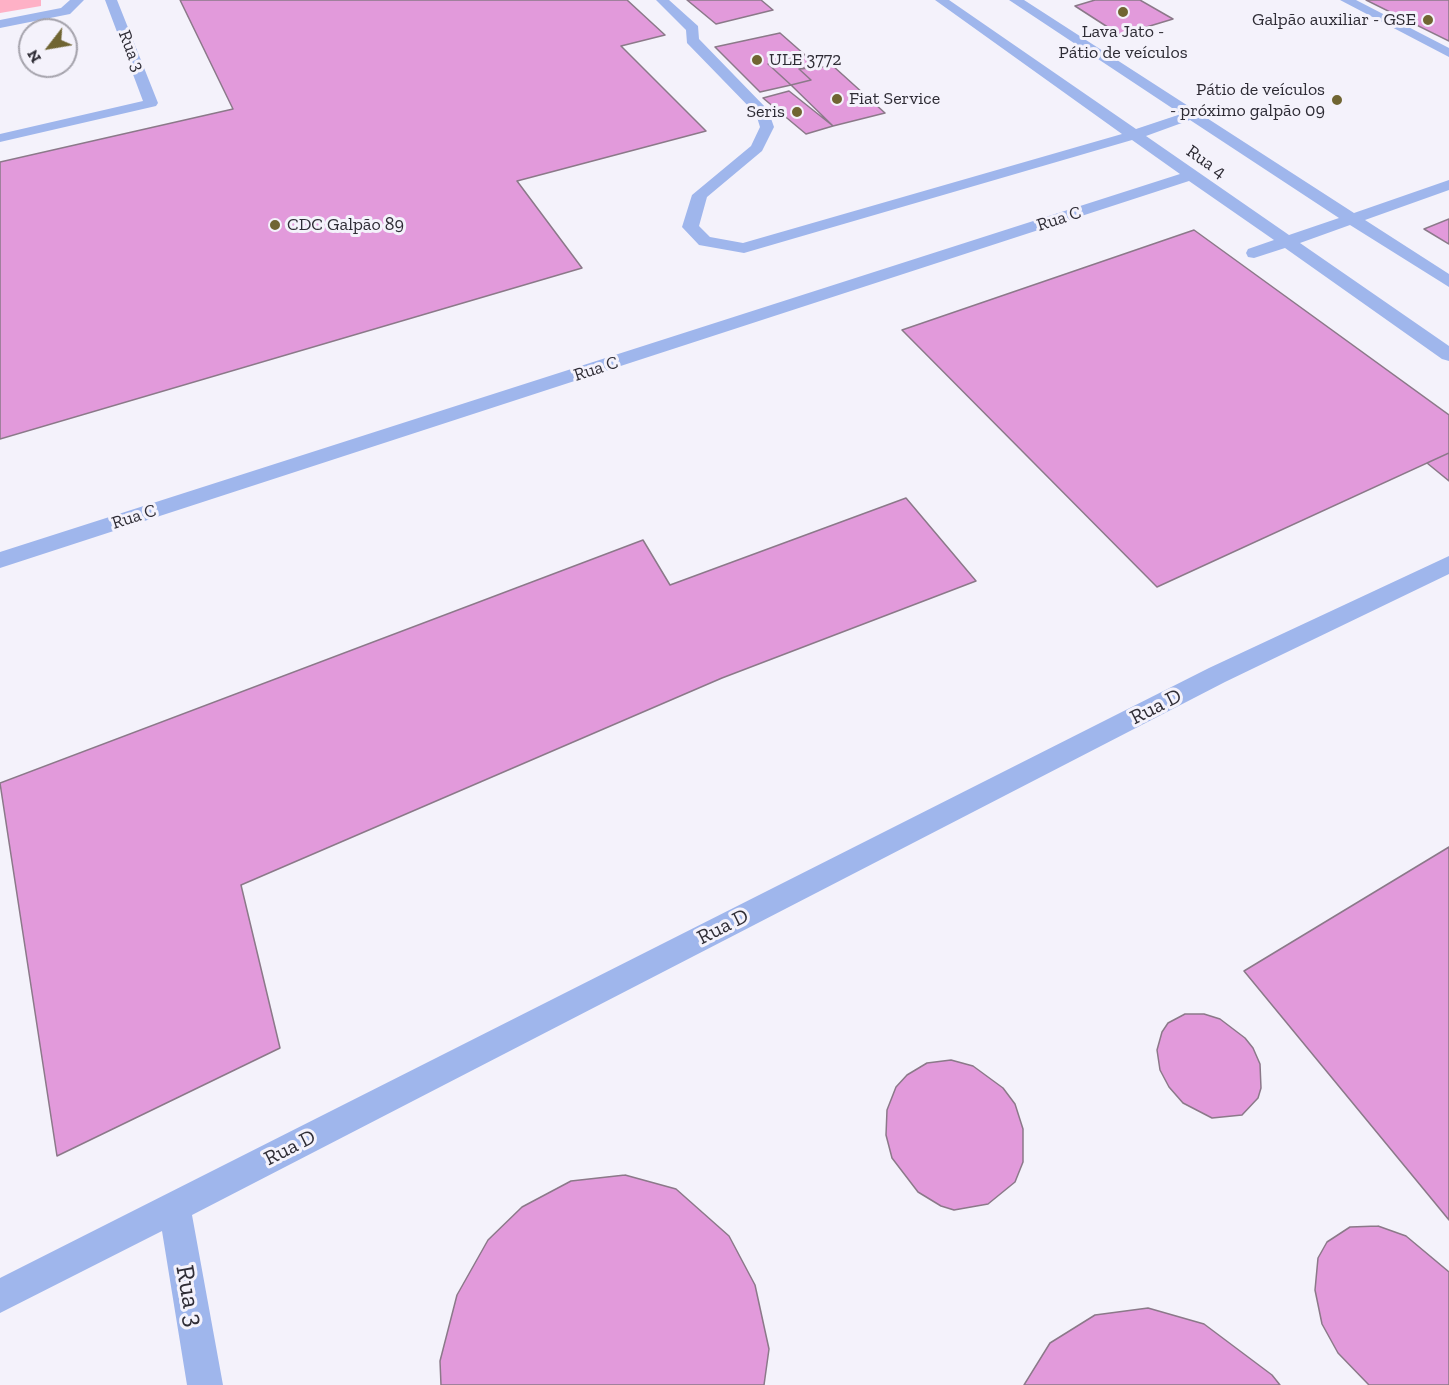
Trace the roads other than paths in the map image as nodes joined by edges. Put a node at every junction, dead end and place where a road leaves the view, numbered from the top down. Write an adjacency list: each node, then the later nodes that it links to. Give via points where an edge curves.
1 (78, 0): 7 (lane, via 65,11)
2 (111, 0): 11 (lane, Rua 3, via 151,103)
3 (662, 0): 10 (lane, via 693,29 693,40 763,113 767,127 757,148 700,195 690,227 705,241 744,248)
4 (941, 0): 10 (lane, Rua 4)
5 (1015, 0): 9 (lane, Rua 4)
6 (1346, 0): 8 (lane)
7 (0, 24)
8 (1449, 53)
9 (1192, 115): 10 (lane); 14 (lane, Rua 4)
10 (1134, 135): 12 (lane, Rua 4)
11 (0, 138)
12 (1192, 176): 15 (lane, Rua 4); 19 (lane, Rua C)
13 (1449, 185): 14 (lane)
14 (1352, 219): 15 (lane); 17 (lane, Rua 4)
15 (1286, 242): 16 (lane); 18 (lane, Rua 4)
16 (1254, 253)
17 (1449, 282)
18 (1449, 356)
19 (0, 560)
20 (1449, 564): 21 (lane, Rua D, via 1217,675)
21 (174, 1207): 22 (lane, Rua D); 23 (lane, Rua 3)
22 (0, 1296)
23 (205, 1385)

